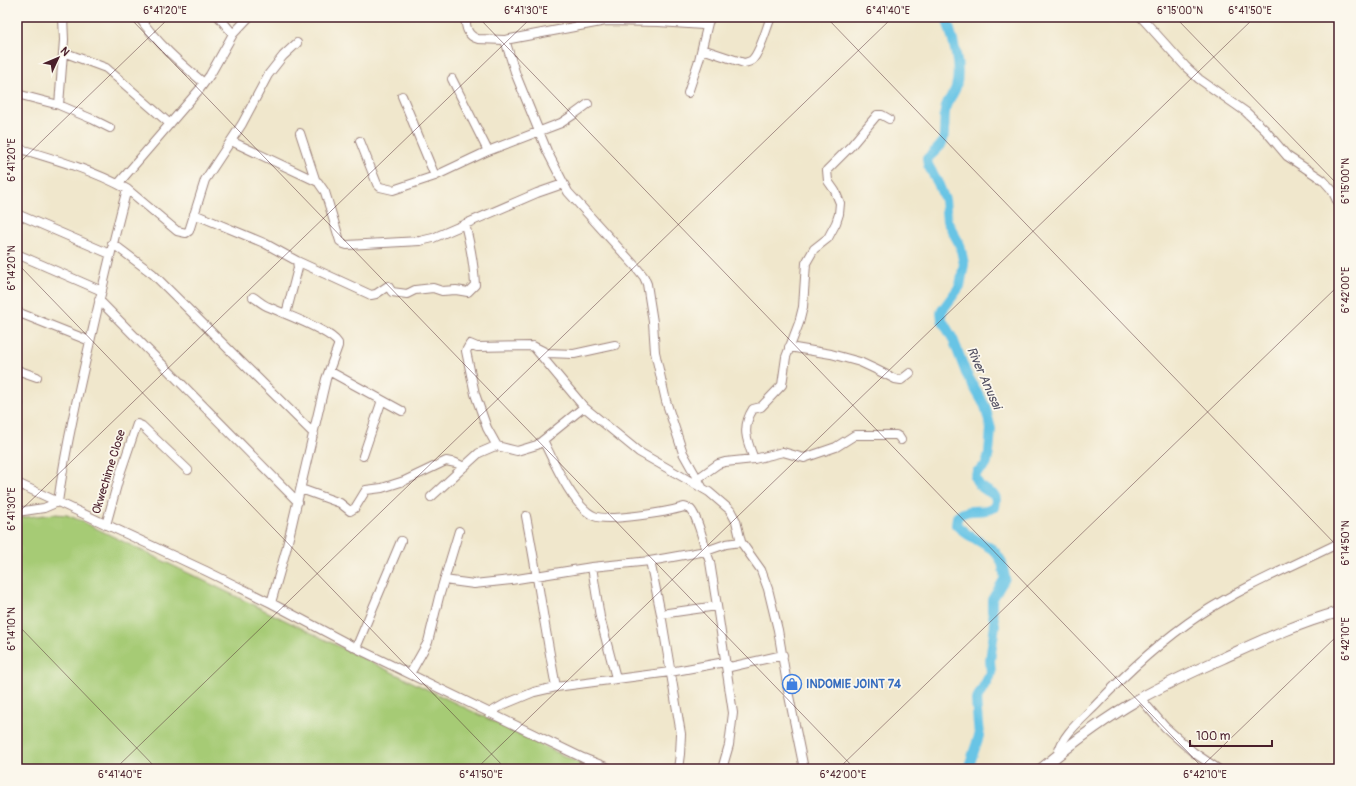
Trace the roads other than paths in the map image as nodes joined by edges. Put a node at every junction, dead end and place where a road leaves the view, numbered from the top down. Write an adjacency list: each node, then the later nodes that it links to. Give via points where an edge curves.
1 (63, 17): 13 (street)
2 (139, 17): 15 (street, via 155,39)
3 (219, 17): 9 (street)
4 (249, 17): 9 (street)
5 (465, 17): 10 (street, via 468,32 474,38)
6 (771, 17): 12 (street, via 759,48 750,62 744,63)
7 (1141, 17): 35 (street, via 1192,74 1254,118 1287,156 1323,180 1332,190)
8 (709, 20): 10 (street, via 703,25 606,21); 12 (street)
9 (233, 34): 15 (street)
10 (505, 40): 25 (street)
11 (297, 43): 27 (street, via 268,75)
12 (702, 48): 16 (street)
13 (63, 52): 20 (street); 22 (street, via 111,71)
14 (452, 78): 29 (street)
15 (204, 84): 22 (street)
16 (688, 93)
17 (17, 94): 20 (street)
18 (402, 96): 30 (street)
19 (588, 104): 25 (street, via 573,116)
20 (59, 106): 23 (street)
21 (889, 119): 51 (street, via 877,115 827,170 828,181 838,198 839,214 828,238 814,249 806,263 803,308)
22 (170, 124): 32 (street)
23 (110, 128)
24 (300, 133): 31 (street)
25 (539, 133): 29 (street); 33 (street)
26 (360, 141): 30 (street, via 380,186 393,190)
27 (231, 142): 31 (street); 37 (street, via 205,180)
28 (17, 148): 32 (street, via 61,161)
29 (488, 151): 30 (street)
30 (435, 176)
31 (314, 180): 38 (street, via 325,192 340,241 344,244 420,241)
32 (118, 184): 34 (street)
33 (563, 184): 38 (street); 67 (street, via 644,277 653,322 658,372 666,402 683,453)
34 (127, 189): 37 (street, via 182,233 189,231); 39 (street)
35 (1339, 205)
36 (17, 214): 41 (street)
37 (194, 214): 42 (street, via 258,240)
38 (465, 224): 42 (street, via 474,276 474,287 468,292 433,288 415,290 407,294 392,292 388,286 371,295)
39 (112, 243): 41 (street); 59 (street, via 153,274)
40 (17, 254): 43 (street)
41 (110, 254): 43 (street)
42 (297, 261): 47 (street, via 298,268)
43 (102, 291): 45 (street)
44 (253, 297): 47 (street, via 268,307)
45 (99, 300): 48 (street); 73 (street)
46 (17, 312): 48 (street)
47 (286, 314): 53 (street, via 336,339 338,346)
48 (90, 341): 72 (street, via 64,460)
49 (615, 345): 50 (street, via 574,354 547,353)
50 (533, 346): 57 (street); 62 (street, via 477,347 470,344 467,347 475,394 486,428)
51 (789, 347): 54 (street, via 860,362 895,380 901,380); 64 (street, via 782,385 761,407 753,409 747,421 747,439)
52 (17, 370): 55 (street)
53 (329, 371): 56 (street); 59 (street)
54 (910, 373)
55 (37, 377)
56 (382, 400): 58 (street); 63 (street)
57 (584, 407): 60 (street); 69 (street, via 639,452)
58 (402, 411)
59 (314, 434): 70 (street)
60 (543, 440): 62 (street, via 517,451); 81 (street, via 571,493 594,516 617,518 689,508 692,510)
61 (901, 440): 64 (street, via 896,435 855,435 836,447 804,458 783,452)
62 (497, 446): 65 (street, via 479,453)
63 (363, 456)
64 (754, 459): 67 (street, via 721,463)
65 (464, 467): 70 (street, via 446,461 404,481 366,490 355,508 350,511 340,503); 71 (street)
66 (188, 470): 76 (street, Okwechime Close, via 137,424)
67 (698, 479): 69 (street)
68 (17, 483): 72 (street)
69 (703, 488): 79 (street, via 730,510 736,521)
70 (302, 489): 73 (street)
71 (431, 497)
72 (58, 502): 74 (street, via 44,508); 76 (street)
73 (298, 502): 86 (street)
74 (17, 512)
75 (526, 516): 84 (street)
76 (106, 525): 86 (street)
77 (459, 531): 85 (street)
78 (401, 541): 90 (street)
79 (741, 542): 81 (street); 91 (street, via 761,570 768,589)
80 (1339, 543): 99 (street, via 1202,613 1174,633 1091,709 1066,736)
81 (706, 550): 82 (street); 87 (street)
82 (650, 561): 83 (street); 89 (street)
83 (592, 567): 84 (street); 95 (street, via 600,617)
84 (537, 577): 85 (street, via 474,584); 96 (street)
85 (444, 580): 94 (street, via 428,642)
86 (271, 603): 90 (street)
87 (717, 606): 89 (street); 92 (street)
88 (1339, 612): 97 (main road, via 1288,628)
89 (661, 614): 93 (street)
90 (356, 648): 94 (street)
91 (783, 656): 92 (street, via 730,667); 103 (street)
92 (725, 662): 93 (street); 102 (street, via 733,713 729,746)
93 (670, 672): 95 (street); 101 (street, via 681,734)
94 (410, 674): 98 (street)
95 (616, 678): 96 (street)
96 (556, 687): 98 (street, via 534,692)
97 (1140, 698): 99 (main road); 105 (street, via 1165,727 1187,747)
98 (489, 713): 100 (street)
99 (1058, 754): 104 (main road)
100 (611, 769)
101 (678, 769)
102 (722, 769)
103 (804, 769)
104 (1040, 769)
105 (1218, 769)

